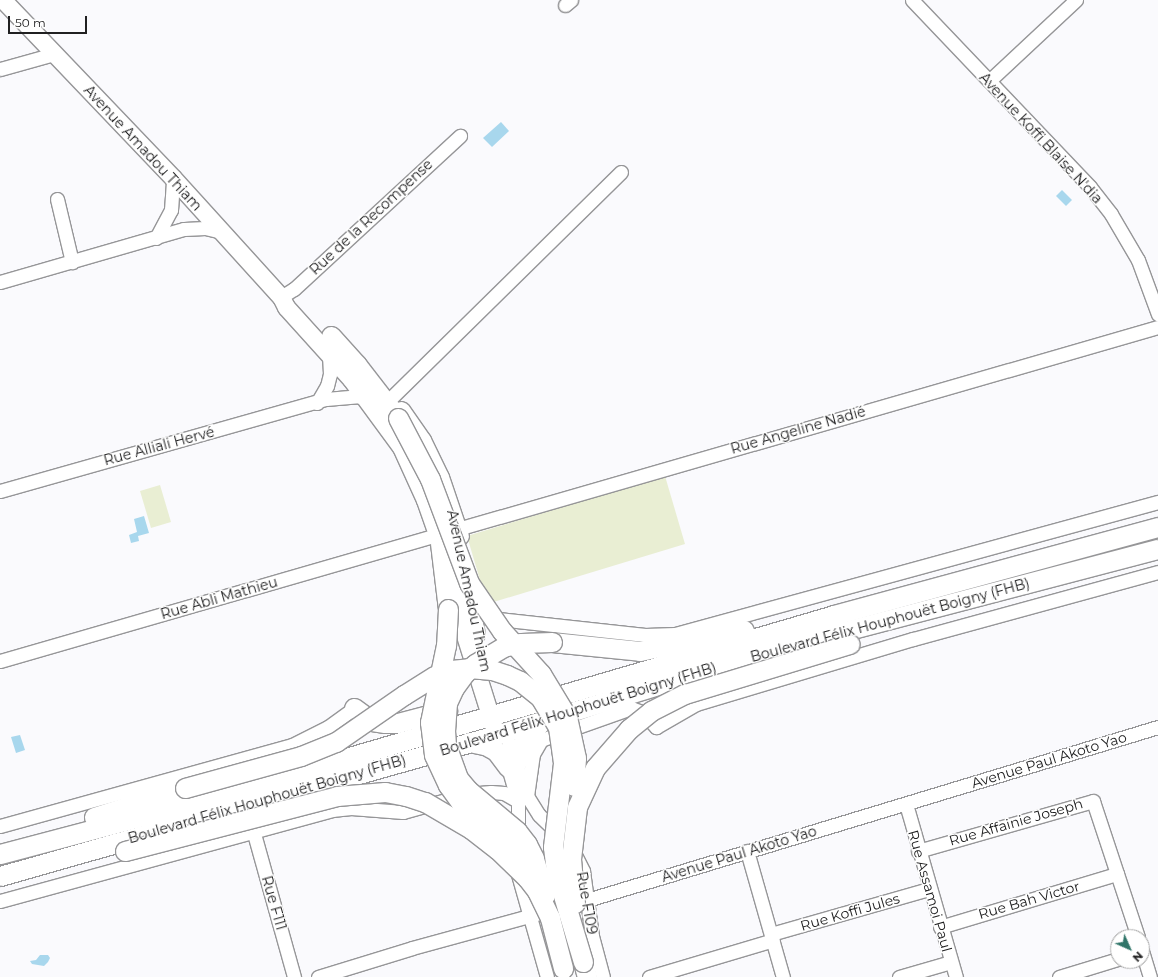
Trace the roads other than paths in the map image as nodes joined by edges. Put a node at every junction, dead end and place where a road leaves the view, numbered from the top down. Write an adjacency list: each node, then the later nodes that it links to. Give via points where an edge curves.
1 (3, 0): 4 (main road, Avenue Amadou Thiam)
2 (912, 0): 6 (street, Avenue Koffi Blaise N'dia)
3 (1076, 0): 6 (street)
4 (54, 54): 5 (street); 9 (main road, Avenue Amadou Thiam)
5 (0, 70)
6 (989, 81): 16 (street, Avenue Koffi Blaise N'dia, via 1085,182 1111,214 1138,260)
7 (460, 136): 15 (street, Rue de la Recompense, via 294,289)
8 (621, 172): 19 (street)
9 (173, 178): 11 (main road, Avenue Amadou Thiam); 12 (street, via 171,210)
10 (56, 199): 13 (street)
11 (222, 232): 12 (street, via 204,228 184,229); 15 (main road, Avenue Amadou Thiam)
12 (156, 238): 13 (street)
13 (72, 262): 14 (street)
14 (0, 282)
15 (282, 297): 18 (main road, Avenue Amadou Thiam, via 294,302)
16 (1158, 314)
17 (1158, 327): 25 (street, Rue Angeline Nadié)
18 (330, 345): 19 (main road, Avenue Amadou Thiam, via 364,366); 20 (main road, Avenue Amadou Thiam); 21 (street, via 330,374); 51 (highway, bridge, via 357,365 398,418 430,479 469,583 502,632 541,674 568,716 576,758 574,783)
19 (392, 397): 25 (main road, Avenue Amadou Thiam, via 422,440 447,495)
20 (368, 400): 21 (street, Rue Alliali Hervé, via 351,396); 26 (main road, Avenue Amadou Thiam, via 401,447 423,495)
21 (317, 402): 22 (street, Rue Alliali Hervé)
22 (0, 491)
23 (1158, 502): 31 (street, via 675,634 645,635 488,618)
24 (1158, 527): 30 (highway, Boulevard Félix Houphouët Boigny (FHB))
25 (458, 529): 26 (street, Rue Angeline Nadié); 31 (main road, Avenue Amadou Thiam)
26 (439, 539): 31 (main road, Avenue Amadou Thiam); 32 (street, Rue Abli Mathieu); 51 (highway, bridge, via 448,609 446,645 430,722 434,755 448,785 461,803)
27 (1158, 549): 29 (highway, Boulevard Félix Houphouët Boigny (FHB))
28 (1158, 572): 38 (street, via 913,639 696,704 656,727 642,712 631,708)
29 (964, 600): 35 (highway, Boulevard Félix Houphouët Boigny (FHB), via 765,652); 65 (highway, bridge, via 850,644 732,679 668,702 651,711 613,745 584,787 572,835 572,878)
30 (834, 615): 34 (highway, Boulevard Félix Houphouët Boigny (FHB)); 51 (highway, bridge, via 750,628 640,651 552,642 521,643 503,647 465,673 454,688 448,703 445,731 451,763 468,790 517,831)
31 (468, 626): 34 (main road, Avenue Amadou Thiam)
32 (0, 661)
33 (354, 708): 34 (highway, via 372,721 385,723 398,723 450,709); 43 (street, via 328,727 292,745)
34 (494, 713): 37 (main road, Avenue Amadou Thiam); 45 (highway, Boulevard Félix Houphouët Boigny (FHB), via 189,804)
35 (542, 721): 37 (highway, Boulevard Félix Houphouët Boigny (FHB)); 38 (highway)
36 (1158, 727): 42 (street, Avenue Paul Akoto Yao)
37 (501, 733): 38 (street); 39 (highway, Boulevard Félix Houphouët Boigny (FHB)); 40 (street)
38 (534, 739): 40 (highway); 41 (street)
39 (468, 742): 40 (highway, via 485,745 496,751); 52 (highway, Boulevard Félix Houphouët Boigny (FHB))
40 (512, 766): 41 (street)
41 (522, 798): 44 (street, via 504,793 474,793 403,812 341,809); 49 (street, Rue F109, via 570,845); 54 (street, via 516,866)
42 (906, 804): 46 (street, Avenue Paul Akoto Yao); 47 (street, Rue Assamoi Paul)
43 (0, 826)
44 (253, 830): 56 (street); 67 (street, Rue F111)
45 (36, 843): 48 (highway, Boulevard Félix Houphouët Boigny (FHB)); 51 (highway, bridge, via 127,805 301,756 336,742 436,676 468,668 492,670 520,681 534,690 547,706 558,727 563,763)
46 (747, 851): 55 (street, Avenue Paul Akoto Yao); 61 (street)
47 (918, 851): 50 (street, Rue Affainie Joseph, via 1088,801 1096,805); 53 (street, Rue Assamoi Paul)
48 (0, 854)
49 (583, 871): 54 (street, via 578,880 564,891 542,897); 55 (street, Rue F109)
50 (1118, 874): 58 (street, Rue Bah Victor); 59 (street, Rue Affainie Joseph)
51 (548, 875): 65 (highway, bridge); 66 (highway, bridge)
52 (0, 877): 66 (highway, bridge, via 125,851 337,796 385,792 425,802 471,829 498,849 537,891 550,918)
53 (929, 889): 58 (street, Rue Assamoi Paul); 61 (street, Rue Koffi Jules)
54 (524, 894): 57 (street)
55 (587, 900): 57 (street, Avenue Paul Akoto Yao); 60 (street, Rue F109)
56 (0, 901)
57 (529, 916): 62 (street); 68 (street, Avenue Paul Akoto Yao)
58 (940, 927): 64 (street, Rue Assamoi Paul)
59 (1135, 929)
60 (592, 936): 62 (street, via 568,929 559,934); 70 (street, Rue F109)
61 (772, 937): 71 (street, Rue Koffi Jules); 72 (street)
62 (541, 956): 69 (street)
63 (1110, 961): 75 (street)
64 (951, 962): 73 (street); 74 (street, Rue Assamoi Paul)
65 (585, 970)
66 (565, 972)
67 (294, 977)
68 (318, 977)
69 (547, 977)
70 (603, 977)
71 (649, 977)
72 (783, 977)
73 (899, 977)
74 (956, 977)
75 (1059, 977)

